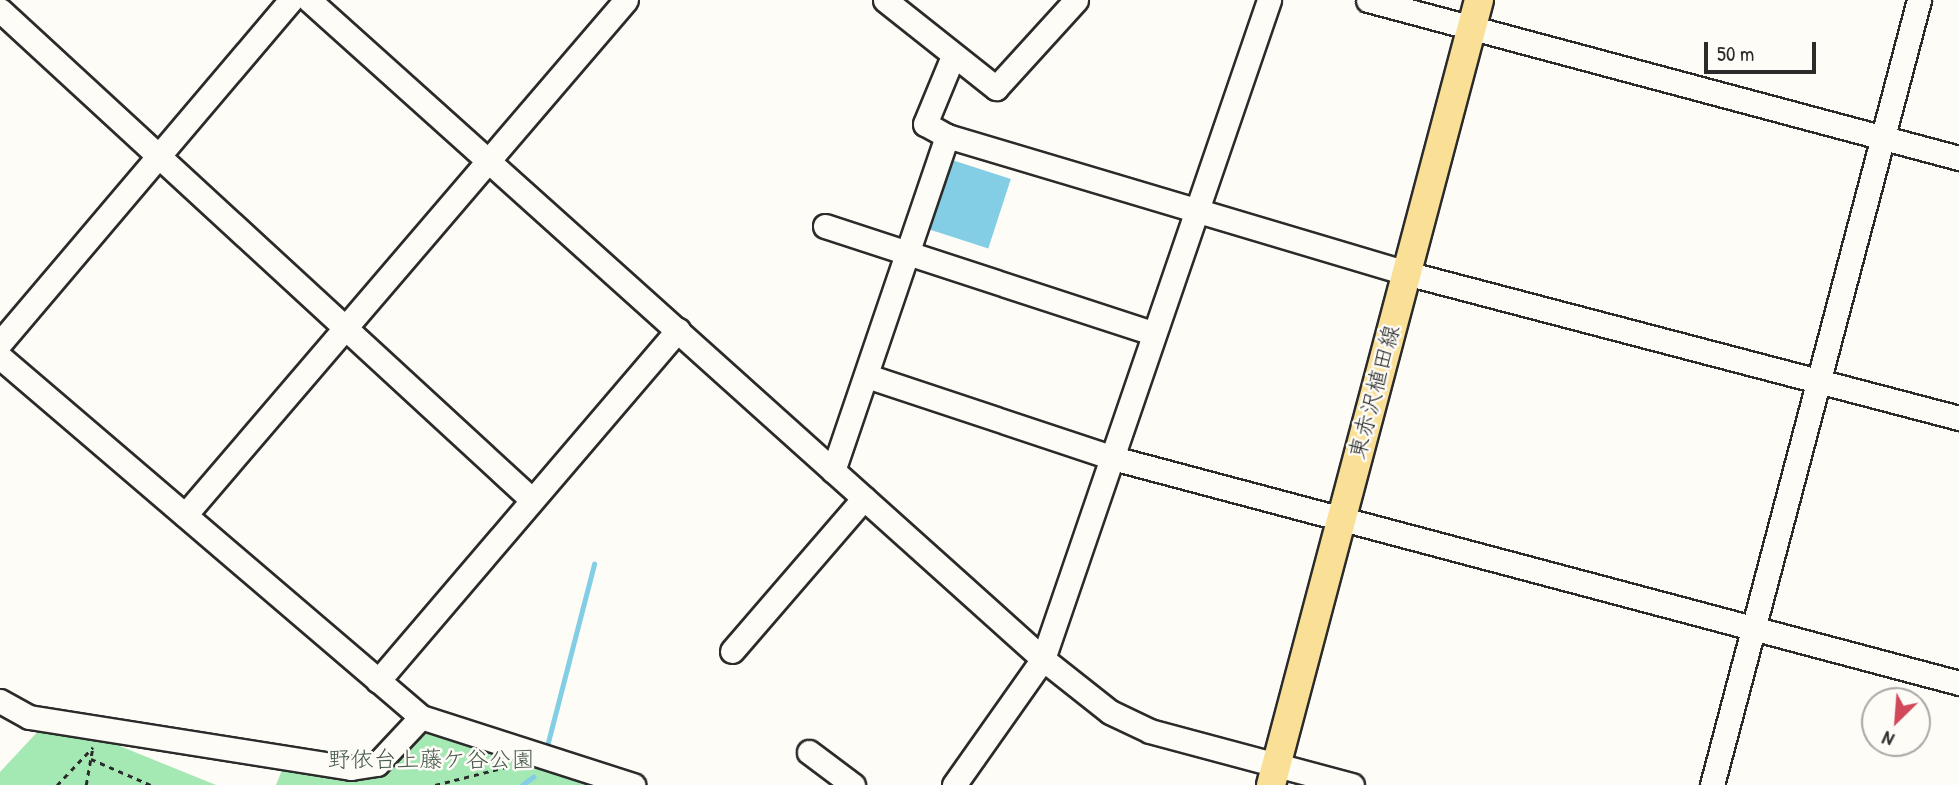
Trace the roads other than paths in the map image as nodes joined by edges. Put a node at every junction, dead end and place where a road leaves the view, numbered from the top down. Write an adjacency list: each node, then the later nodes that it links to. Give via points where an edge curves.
1 (291, 0): 15 (street)
2 (309, 0): 17 (street)
3 (626, 0): 17 (street)
4 (885, 0): 12 (street)
5 (1076, 0): 12 (street, via 996,88)
6 (1269, 0): 18 (street)
7 (1368, 0): 11 (street)
8 (1479, 0): 11 (main road, 東赤沢植田線)
9 (1919, 0): 14 (street)
10 (0, 10): 15 (street)
11 (1472, 27): 14 (street); 21 (main road, 東赤沢植田線)
12 (953, 56): 13 (street, via 925,124)
13 (947, 136): 18 (street); 20 (street)
14 (1883, 138): 16 (street); 28 (street)
15 (158, 157): 22 (street); 25 (street)
16 (1959, 158)
17 (488, 161): 22 (street); 23 (street)
18 (1194, 210): 21 (street); 24 (street)
19 (825, 226): 20 (street)
20 (908, 254): 24 (street); 27 (street)
21 (1406, 273): 28 (street); 35 (main road, 東赤沢植田線)
22 (346, 329): 33 (street); 34 (street)
23 (678, 330): 31 (street); 33 (street)
24 (1152, 332): 30 (street)
25 (0, 343)
26 (0, 357): 34 (street)
27 (867, 376): 30 (street); 31 (street)
28 (1819, 381): 29 (street); 36 (street)
29 (1959, 418)
30 (1113, 458): 35 (street); 38 (street)
31 (833, 471): 32 (street)
32 (864, 498): 37 (street); 38 (street)
33 (531, 499): 39 (street)
34 (185, 514): 39 (street)
35 (1341, 520): 36 (street); 44 (main road, 東赤沢植田線)
36 (1753, 628): 40 (street); 49 (street)
37 (732, 650)
38 (1043, 659): 44 (street, via 1129,723); 47 (street)
39 (378, 681): 42 (street)
40 (1959, 683)
41 (0, 701): 42 (street, via 29,717 95,737 351,768 377,764)
42 (421, 717): 45 (street)
43 (809, 752): 46 (street)
44 (1274, 775): 48 (street)
45 (633, 785)
46 (853, 785)
47 (954, 785)
48 (1352, 785)
49 (1712, 785)

